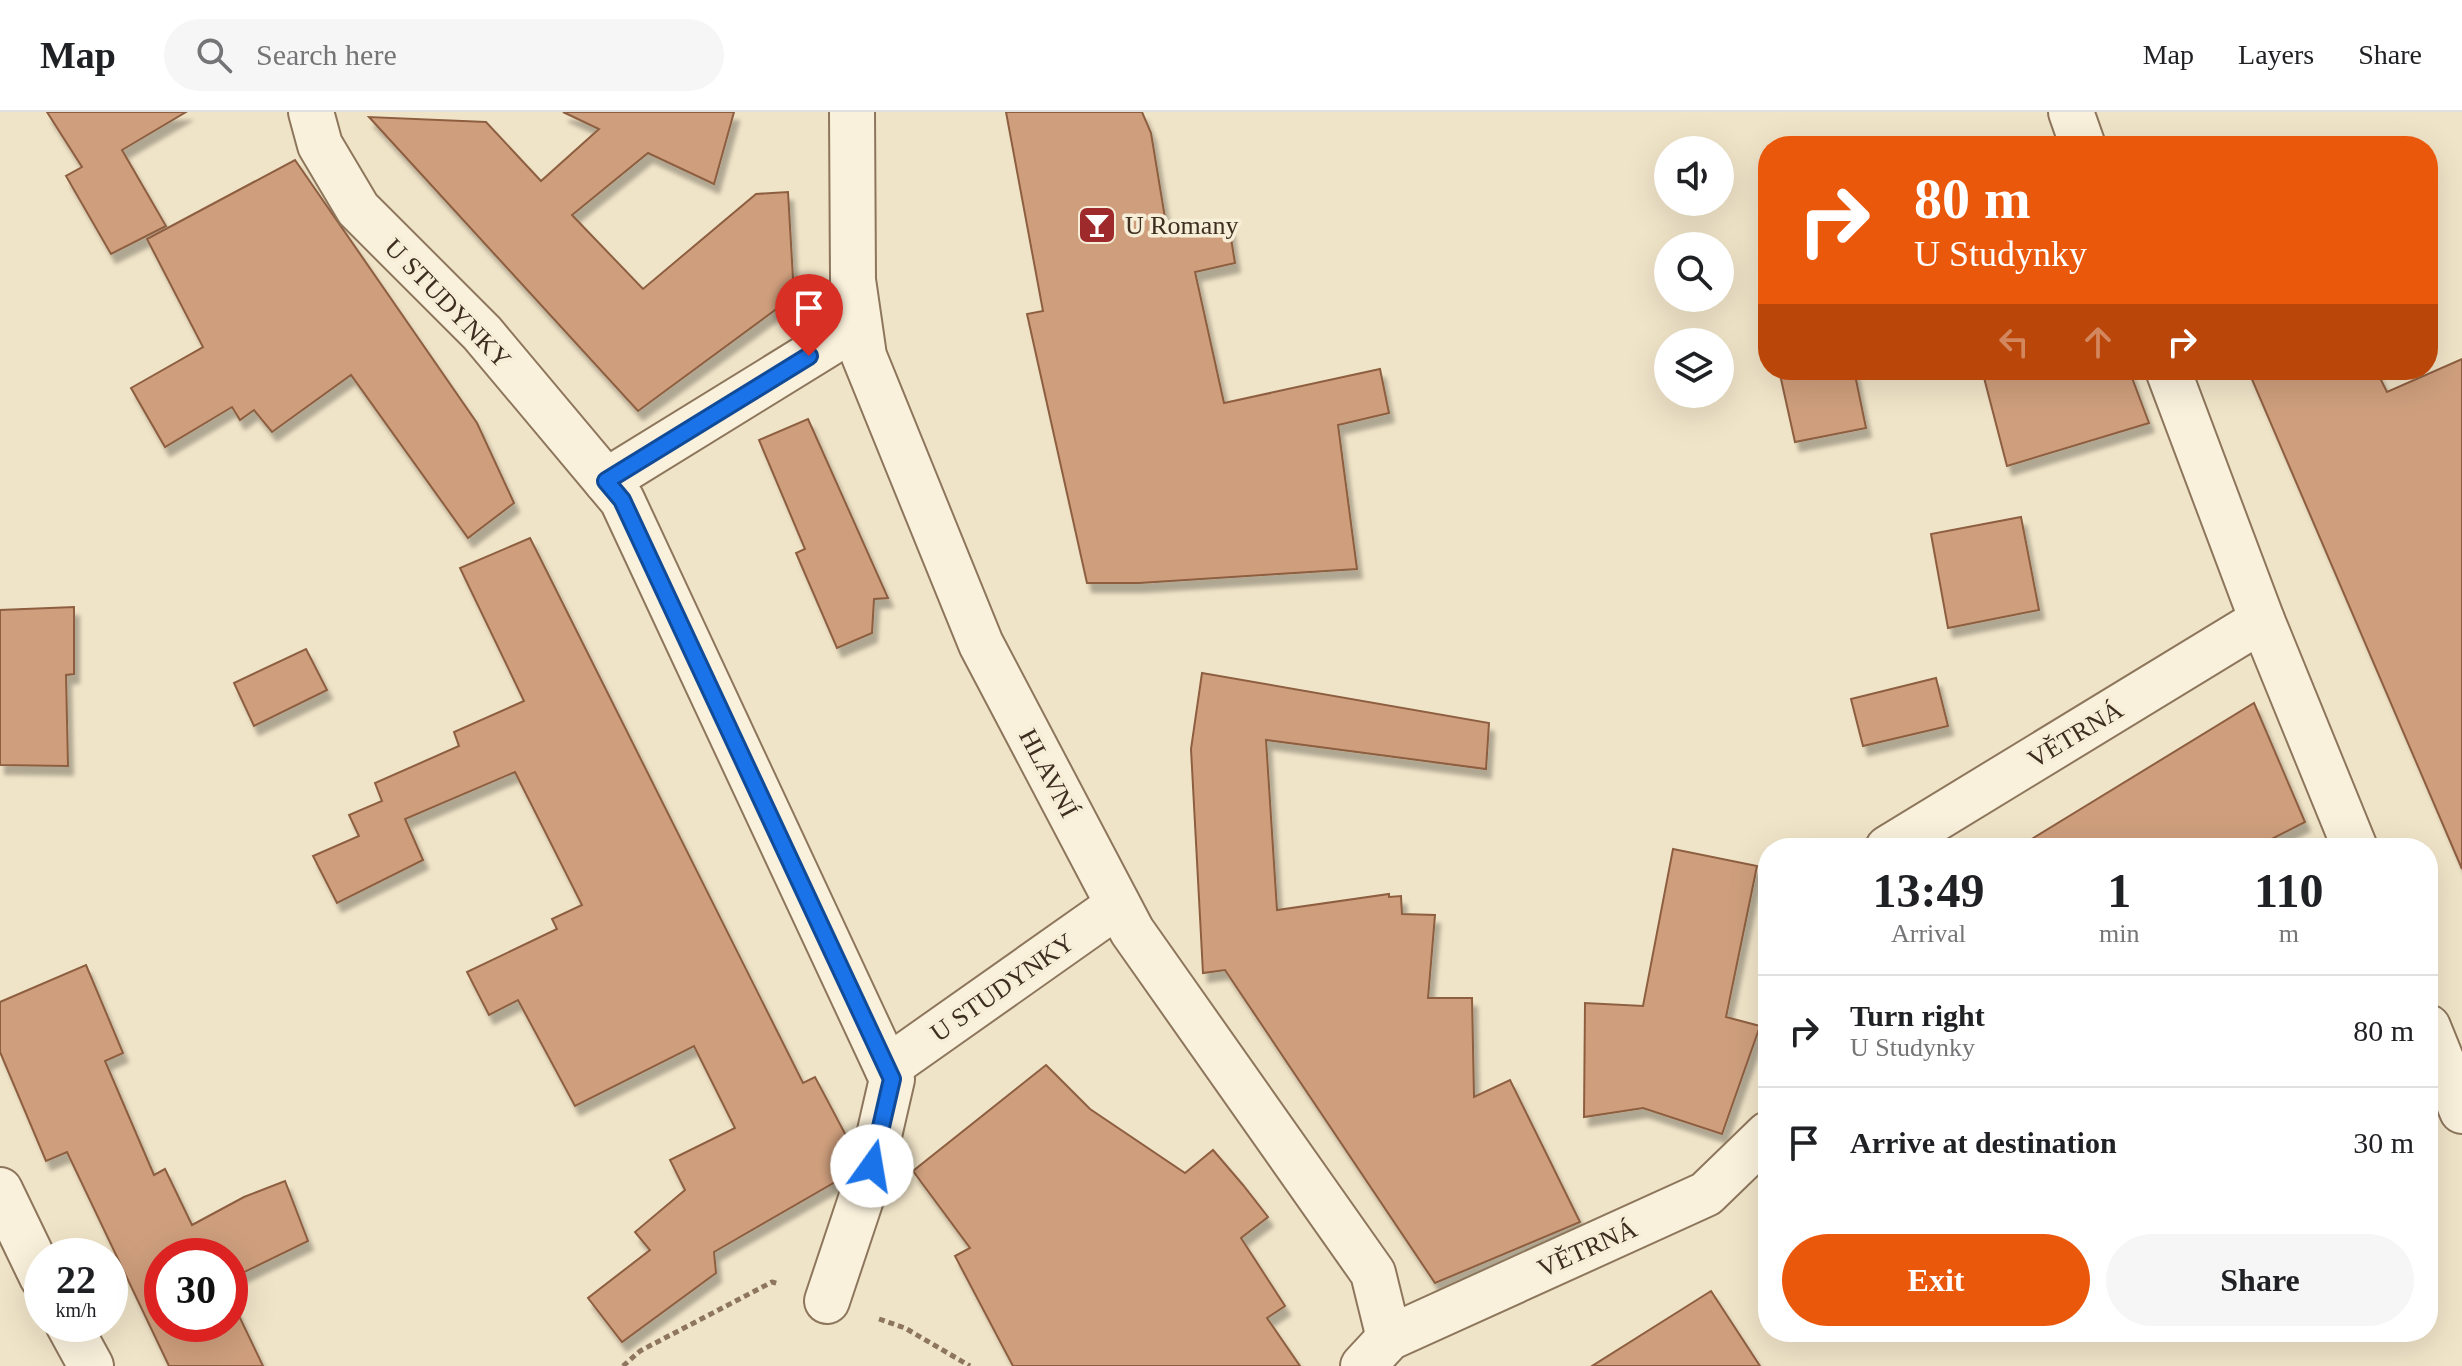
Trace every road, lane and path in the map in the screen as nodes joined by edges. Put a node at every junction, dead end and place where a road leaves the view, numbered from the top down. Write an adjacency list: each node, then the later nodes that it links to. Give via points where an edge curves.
1 (311, 112): 7 (street, U STUDYNKY, via 320,145 358,209 482,333)
2 (852, 112): 5 (street, HLAVNÍ, via 853,280)
3 (2071, 112): 4 (street)
4 (2079, 136)
5 (859, 325): 7 (street); 11 (street, HLAVNÍ, via 864,356 981,644)
6 (2172, 380): 8 (street)
7 (606, 481): 13 (street, U STUDYNKY, via 622,500)
8 (2262, 620): 9 (street, VĚTRNÁ); 10 (street)
9 (1904, 838)
10 (2351, 838)
11 (1118, 905): 13 (street, U STUDYNKY); 20 (street, HLAVNÍ, via 1373,1273)
12 (2438, 1052): 14 (street)
13 (887, 1068): 18 (street, U STUDYNKY, via 892,1079 872,1166)
14 (2462, 1111)
15 (1758, 1144): 20 (street, VĚTRNÁ, via 1706,1194)
16 (0, 1190): 17 (street)
17 (24, 1240)
18 (827, 1301)
19 (78, 1342): 21 (street)
20 (1376, 1352)
21 (91, 1366)

